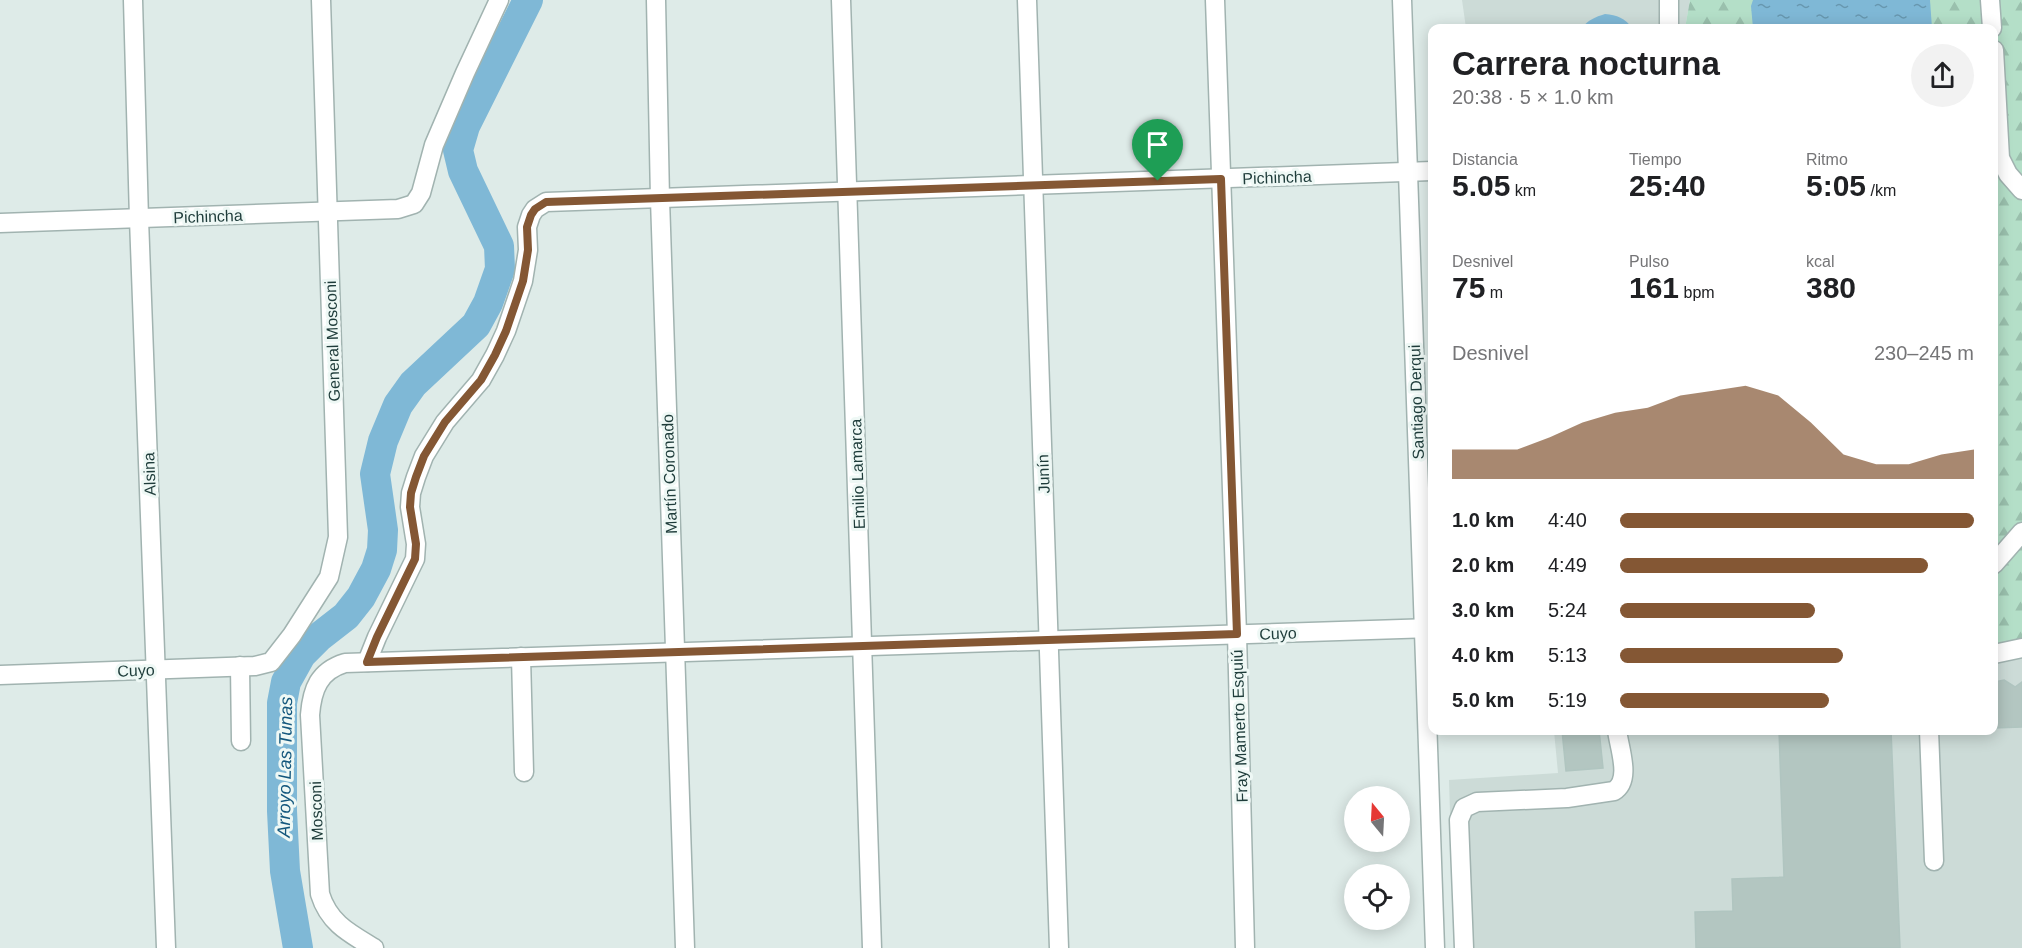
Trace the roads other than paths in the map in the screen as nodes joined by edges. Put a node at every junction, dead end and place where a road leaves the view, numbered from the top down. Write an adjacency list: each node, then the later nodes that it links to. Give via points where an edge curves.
1 (132, 0): 22 (street, Alsina)
2 (321, 0): 21 (street, General Mosconi)
3 (500, 0): 21 (street, Pichincha, via 434,145 421,193 414,204 398,209)
4 (656, 0): 20 (street, Martín Coronado)
5 (841, 0): 19 (street, Emilio Lamarca)
6 (1027, 0): 17 (street, Junín)
7 (1215, 0): 16 (street, Fray Mamerto Esquiú)
8 (1402, 0): 15 (street, Santiago Derqui)
9 (1669, 0): 11 (street)
10 (1990, 0): 12 (street)
11 (1669, 24)
12 (1992, 24)
13 (1998, 122): 18 (street, via 2000,158)
14 (1428, 171): 15 (street, Pichincha)
15 (1408, 172): 16 (street, Pichincha); 26 (street, Santiago Derqui)
16 (1221, 179): 17 (street, Pichincha); 27 (street, Fray Mamerto Esquiú)
17 (1033, 186): 19 (street, Pichincha); 28 (street, Junín)
18 (2022, 190)
19 (847, 192): 20 (street, Pichincha); 29 (street, Emilio Lamarca)
20 (660, 199): 31 (street, Martín Coronado); 35 (street, Pichincha, via 546,202 531,215 523,281 506,331 481,380 445,422 416,477 410,507 415,559)
21 (327, 210): 22 (street, Pichincha); 34 (street, General Mosconi, via 338,537 329,577)
22 (139, 219): 23 (street, Pichincha); 38 (street, Alsina)
23 (0, 223)
24 (2022, 532): 25 (street)
25 (1998, 559)
26 (1428, 628): 27 (street, Cuyo)
27 (1237, 634): 28 (street, Cuyo); 52 (street, Fray Mamerto Esquiú)
28 (1048, 640): 29 (street, Cuyo); 51 (street, Junín)
29 (862, 646): 31 (street, Cuyo); 50 (street, Emilio Lamarca)
30 (2022, 648): 32 (street)
31 (675, 652): 33 (street, Cuyo); 49 (street, Martín Coronado)
32 (1998, 653)
33 (521, 657): 35 (street, Cuyo); 44 (street)
34 (271, 662): 36 (street, Cuyo)
35 (367, 662): 37 (street, Cuyo)
36 (240, 666): 38 (street, Cuyo); 43 (street)
37 (332, 667): 46 (street, Mosconi, via 311,698 318,868 325,910)
38 (156, 669): 39 (street, Cuyo); 47 (street, Alsina)
39 (0, 675)
40 (1430, 735): 53 (street, Santiago Derqui)
41 (1618, 735): 54 (street, via 1624,778 1614,791 1567,798 1477,802 1464,808 1460,820)
42 (1929, 735): 45 (street)
43 (241, 741)
44 (524, 772)
45 (1934, 861)
46 (353, 942): 48 (street, Mosconi)
47 (166, 948)
48 (374, 948)
49 (685, 948)
50 (872, 948)
51 (1059, 948)
52 (1245, 948)
53 (1435, 948)
54 (1464, 948)

